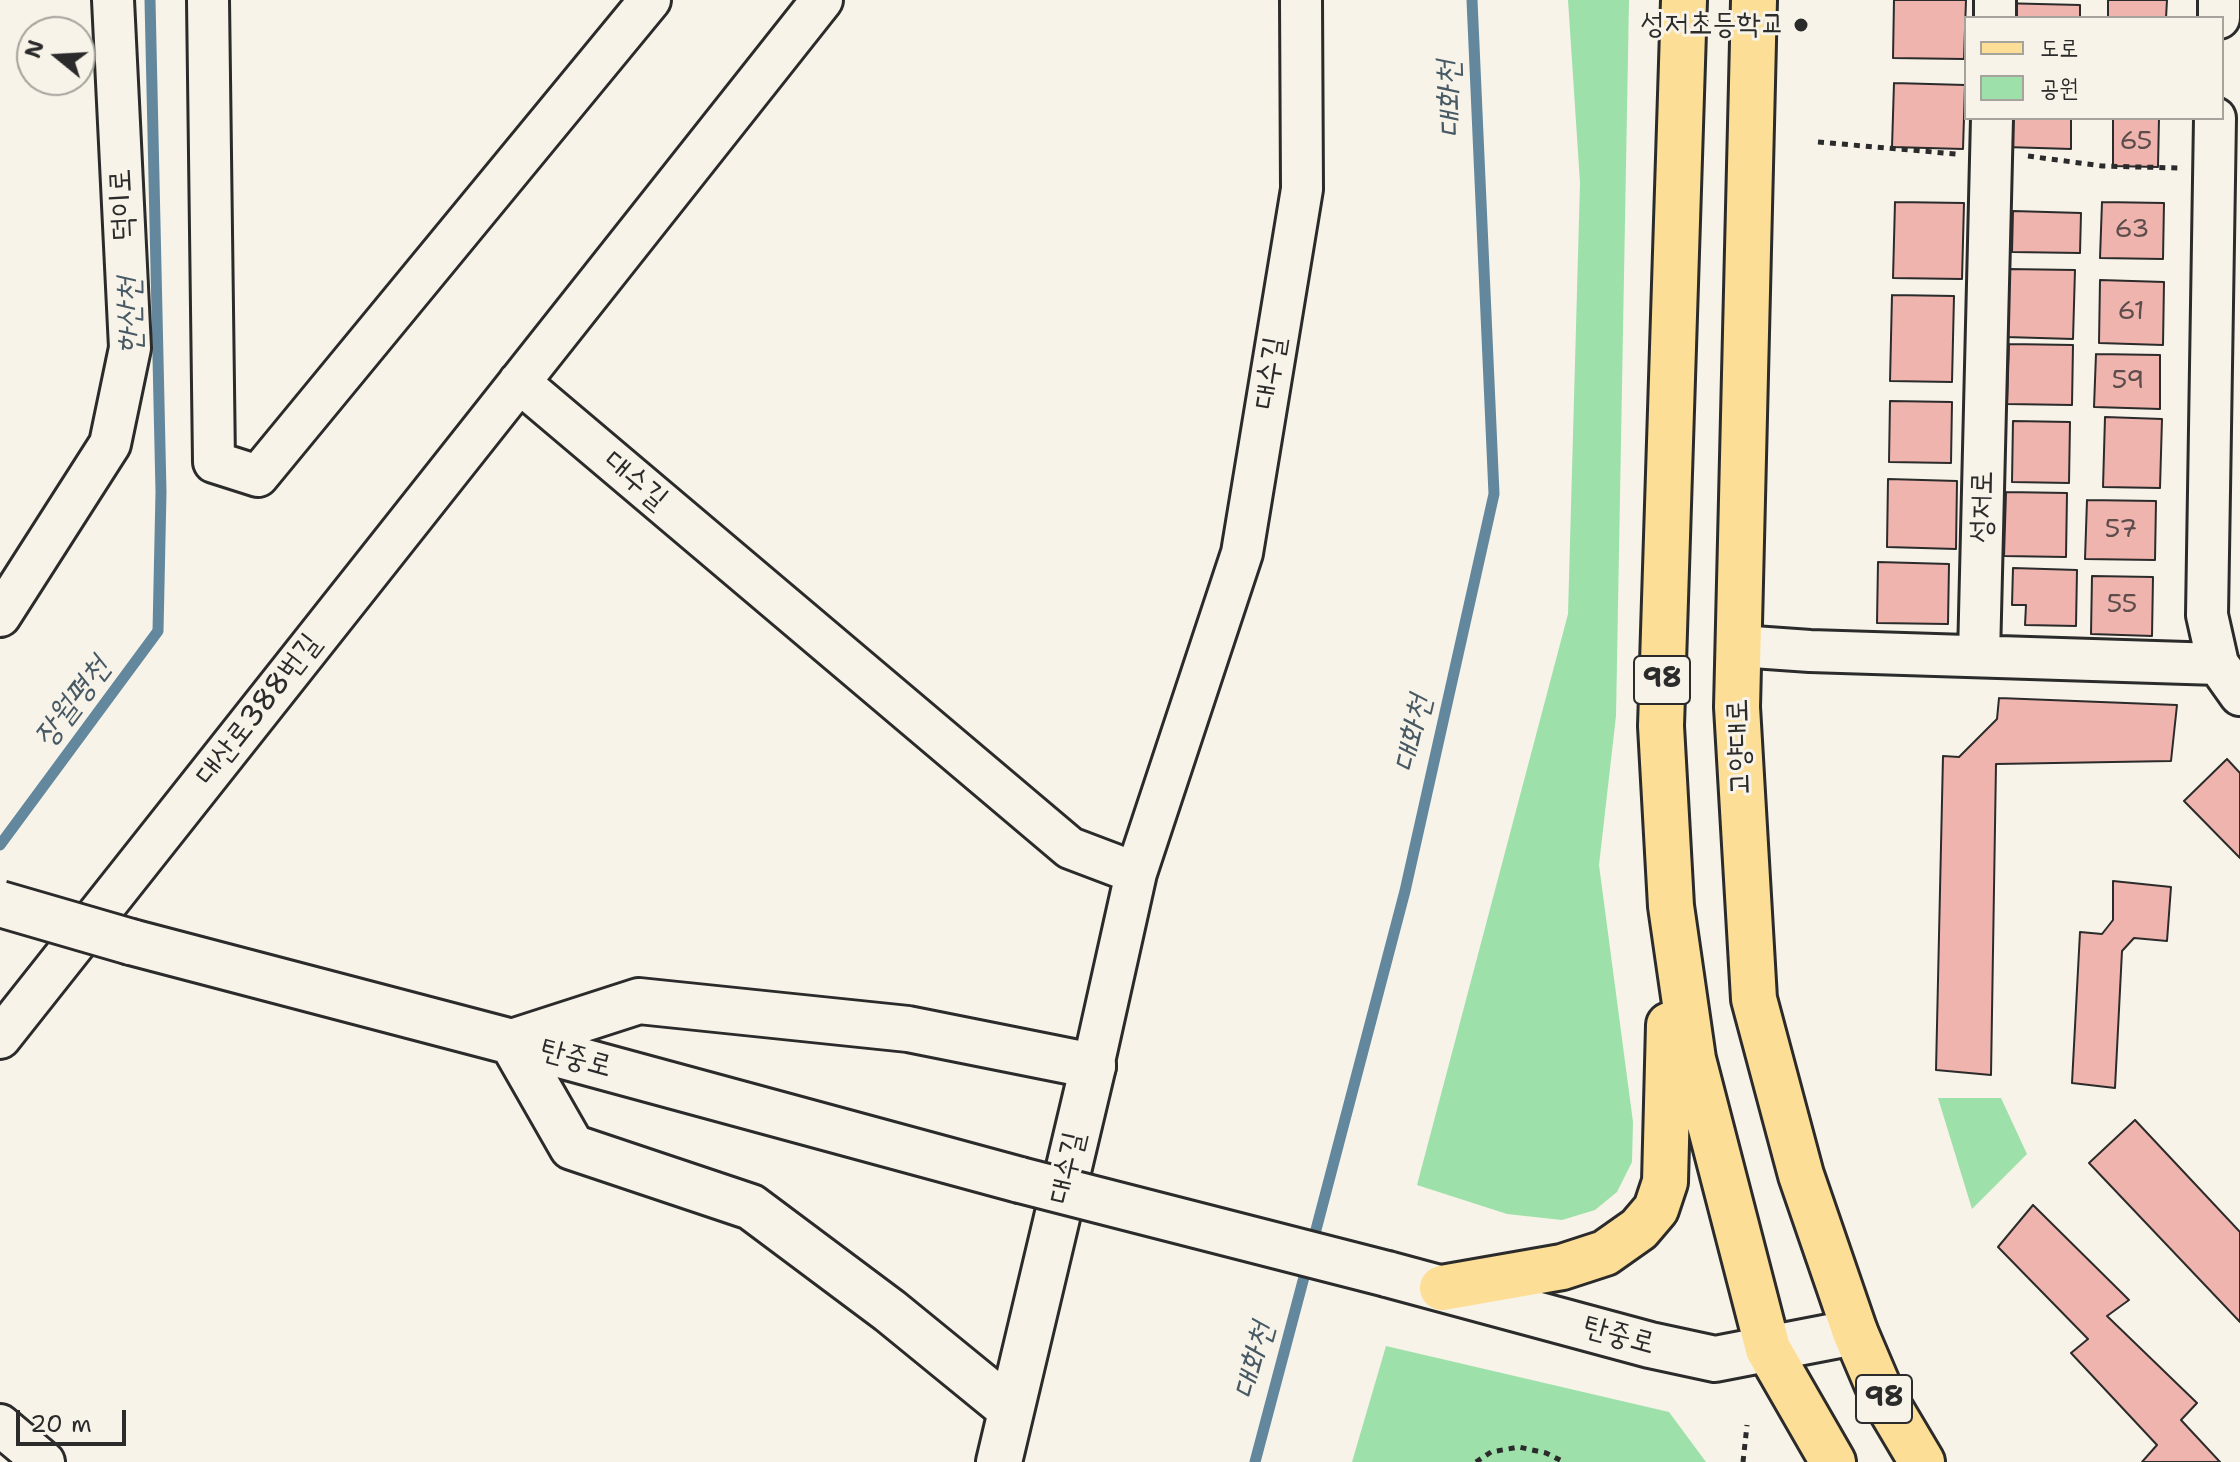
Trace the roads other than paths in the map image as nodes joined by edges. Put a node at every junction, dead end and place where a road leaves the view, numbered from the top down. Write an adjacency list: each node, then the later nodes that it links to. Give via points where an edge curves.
1 (113, 0): 11 (street, 덕이로, via 130,348 110,444)
2 (208, 0): 3 (street, via 214,462 258,476)
3 (650, 0)
4 (822, 0): 10 (street)
5 (1301, 0): 15 (street, 대수길, via 1302,189 1242,553)
6 (1684, 0): 17 (main road, 98, via 1661,726)
7 (1754, 0): 12 (main road, 고양대로 / 98)
8 (1992, 120): 13 (street, 성저로)
9 (2223, 129): 14 (street, via 2207,615)
10 (519, 382): 15 (street, 대수길, via 1070,848); 18 (street, 대산로388번길)
11 (0, 616)
12 (1739, 646): 13 (street); 22 (main road, 고양대로 / 98, via 1737,707 1754,999 1801,1175)
13 (1979, 656): 14 (street)
14 (2229, 679)
15 (1136, 873): 20 (street, 대수길)
16 (0, 904): 19 (main road, 탄중로, bridge)
17 (1671, 906): 21 (main road, via 1665,1182 1656,1209 1635,1234 1605,1253 1562,1267); 23 (main road, 98, via 1693,1059)
18 (0, 1038)
19 (512, 1042): 20 (main road, via 639,1001 908,1029); 21 (main road, 탄중로, bridge); 24 (main road, via 572,1147 751,1207)
20 (1093, 1066): 24 (main road, 대수길)
21 (1442, 1288): 23 (main road, 탄중로, via 1715,1359)
22 (1855, 1332): 23 (main road, 탄중로); 29 (main road, 고양대로 / 98, via 1881,1393)
23 (1768, 1349): 28 (main road, 98)
24 (1010, 1409): 27 (main road, 대수길)
25 (0, 1425): 26 (street)
26 (44, 1462)
27 (999, 1462)
28 (1833, 1462)
29 (1922, 1462)

